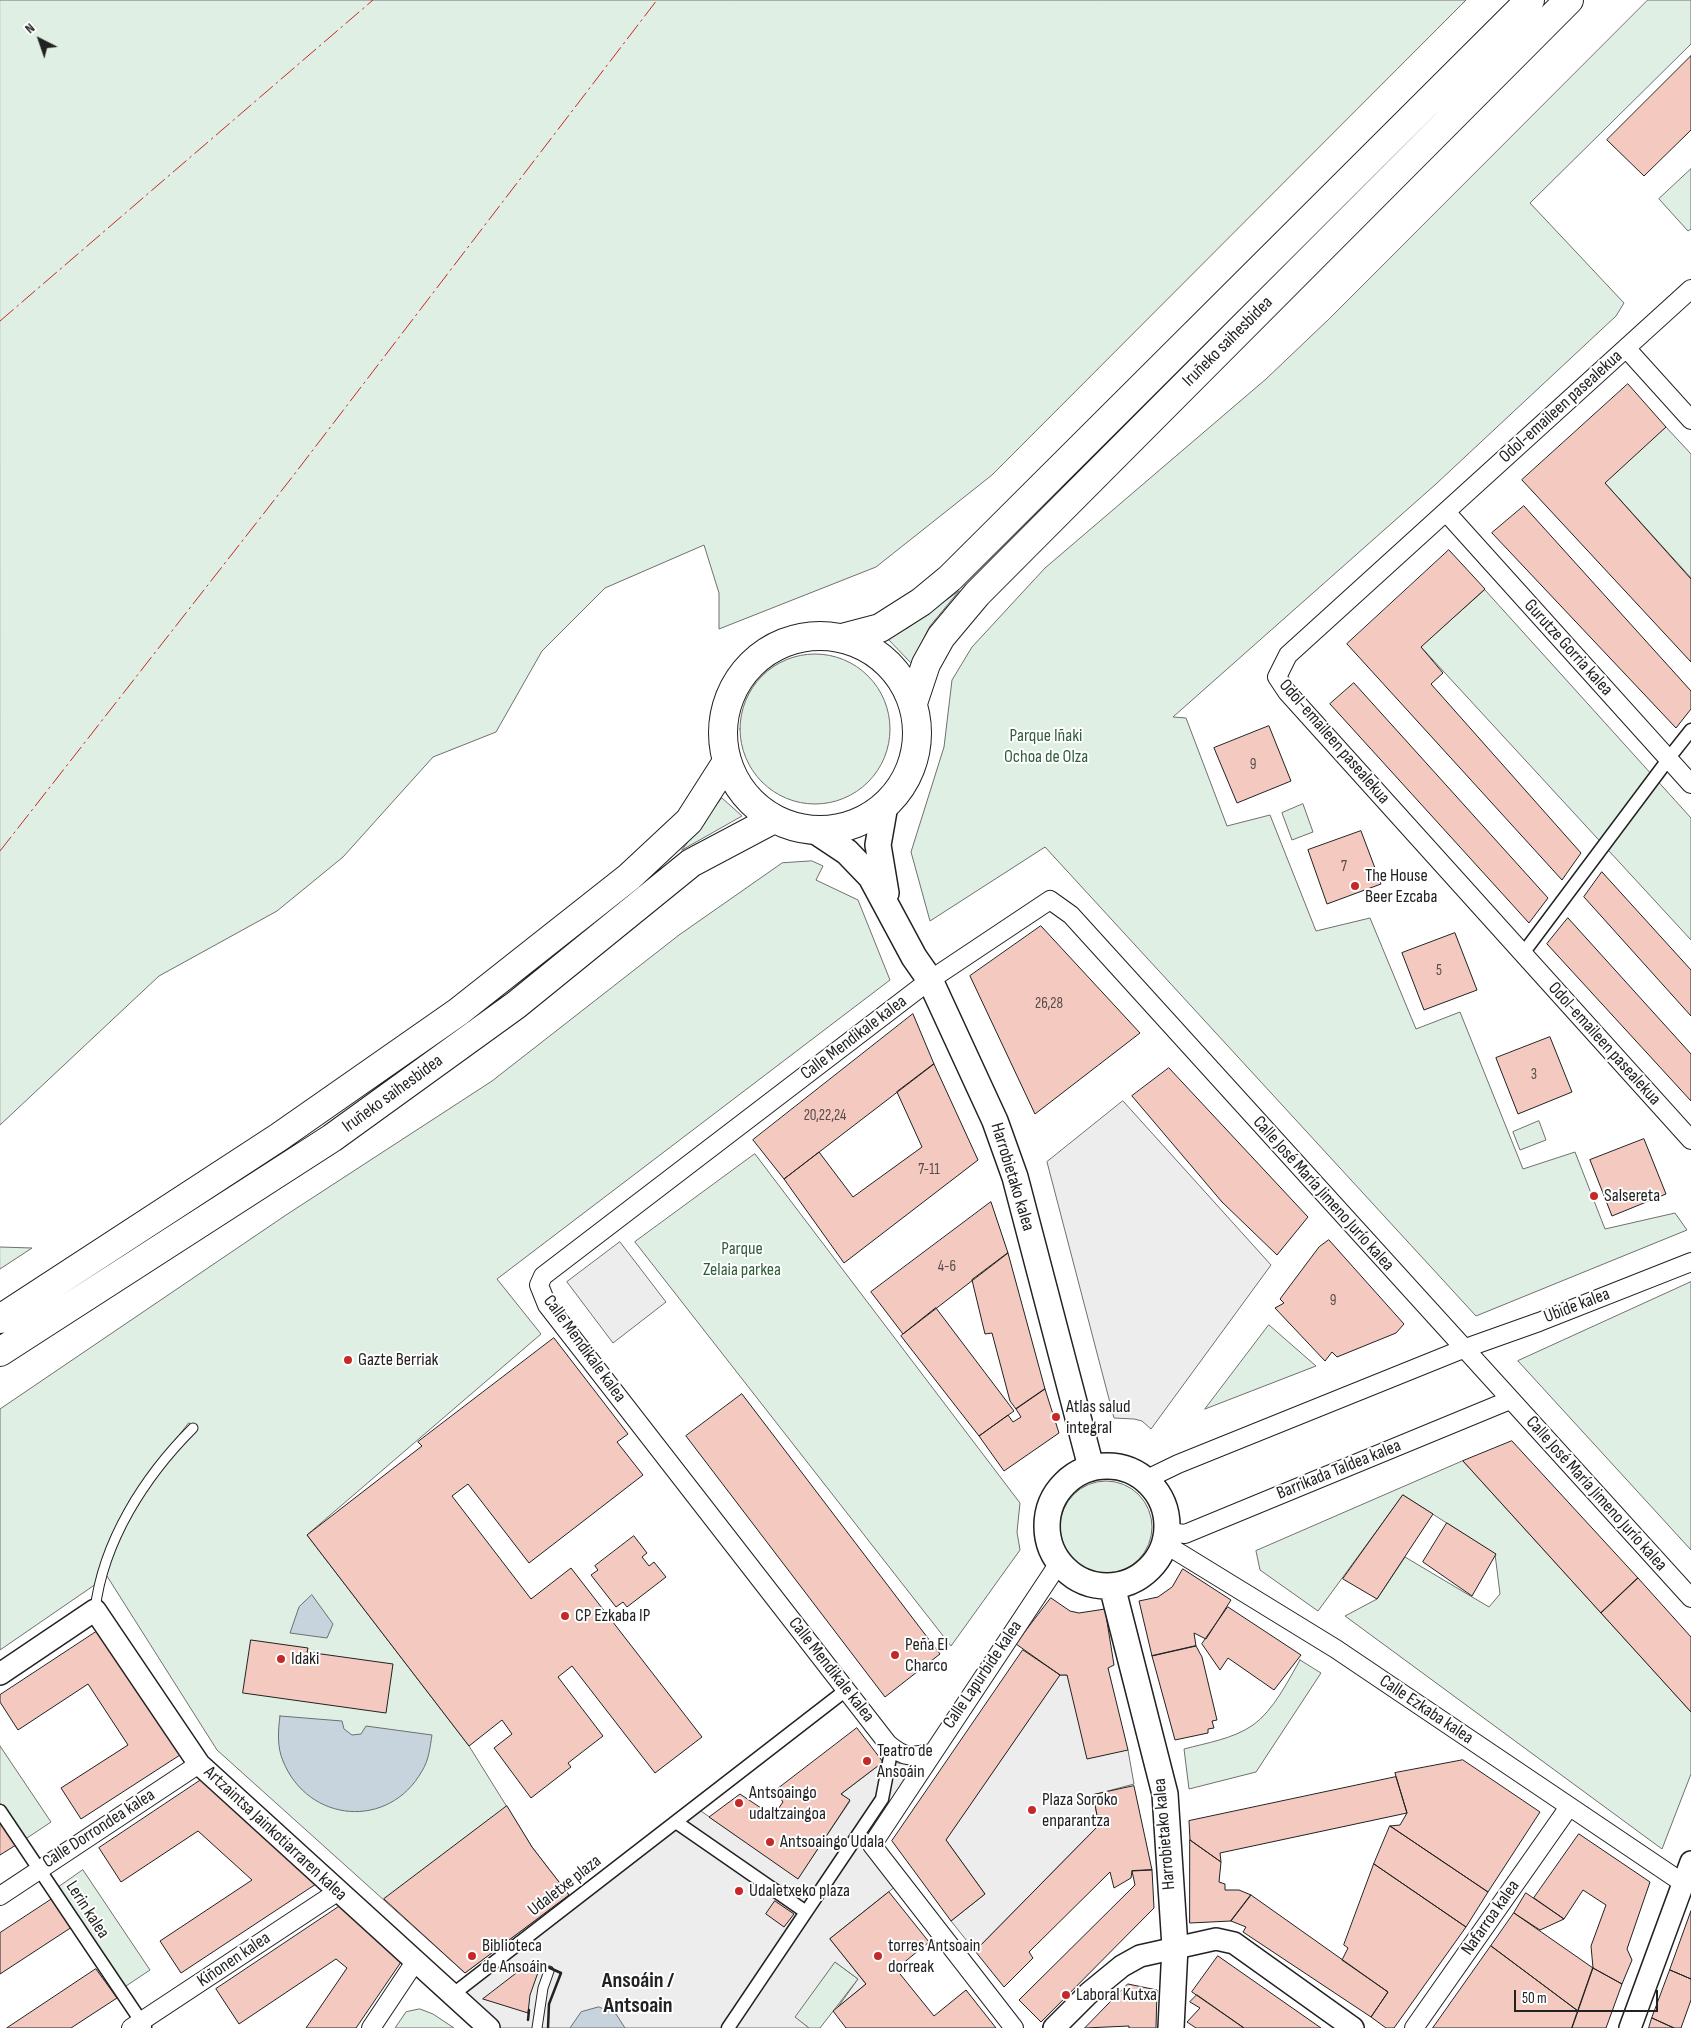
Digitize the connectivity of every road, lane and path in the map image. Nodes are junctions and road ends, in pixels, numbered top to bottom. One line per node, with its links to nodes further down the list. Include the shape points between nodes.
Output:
1 (1530, 0): 7 (highway, Iruñeko saihesbidea, via 950,578 922,602 880,628)
2 (1569, 0): 8 (highway, Iruñeko saihesbidea, via 977,594 940,637 926,664)
3 (1691, 289): 4 (street, Odol-emaileen pasealekua)
4 (1626, 348): 5 (street); 6 (street, Odol-emaileen pasealekua)
5 (1691, 420)
6 (1446, 512): 13 (street, Gurutze Gorria kalea); 20 (street, Odol-emaileen pasealekua, via 1288,655 1277,677 1287,692)
7 (842, 638): 8 (highway, via 879,656 897,673); 11 (highway, via 812,636 784,642 752,664 739,678 726,705 722,734)
8 (913, 703): 14 (highway, via 918,731 914,758 903,784)
9 (1691, 730): 10 (street)
10 (1672, 754)
11 (726, 762): 15 (highway, via 737,786 754,805); 22 (highway, Iruñeko saihesbidea, via 689,822 636,871 458,1012 279,1137)
12 (1664, 765): 18 (street)
13 (1691, 784)
14 (885, 805): 16 (highway, via 856,823); 17 (main road, Harrobietako kalea, via 878,844)
15 (774, 819): 16 (highway, via 793,827); 24 (highway, Iruñeko saihesbidea, via 691,863 516,1005 332,1138)
16 (814, 830): 17 (main road, Harrobietako kalea, via 847,852 871,877)
17 (888, 906): 19 (main road, Harrobietako kalea, via 914,957)
18 (1528, 948)
19 (930, 980): 23 (street, Calle José María Jimeno Jurío kalea, via 1050,900 1071,915); 27 (main road, Harrobietako kalea, via 996,1121 1015,1177); 35 (street, Calle Mendikale kalea, via 543,1276 539,1285 547,1304)
20 (1691, 1140)
21 (1691, 1262): 23 (street, Ubide kalea)
22 (0, 1319)
23 (1463, 1349): 25 (street, Calle José María Jimeno Jurío kalea); 28 (street)
24 (0, 1352)
25 (1510, 1400): 29 (street, Barrikada Taldea kalea, via 1185,1534); 32 (street, Calle José María Jimeno Jurío kalea)
26 (193, 1428): 33 (lane, via 144,1487 112,1542 97,1586)
27 (1091, 1467): 28 (main road, via 1111,1465 1130,1469); 30 (main road, via 1073,1475 1058,1489 1049,1506 1048,1539)
28 (1147, 1479): 29 (main road, via 1160,1494 1167,1513)
29 (1166, 1538): 31 (main road, via 1157,1560 1145,1573 1129,1582); 39 (street, Calle Ezkaba kalea)
30 (1059, 1563): 31 (main road, via 1074,1577 1092,1584); 37 (street, Calle Lapurbide kalea)
31 (1112, 1586): 48 (main road, Harrobietako kalea, via 1165,1794)
32 (1691, 1598)
33 (95, 1610): 34 (street); 38 (street, Artzaintsa Jainkotiarraren kalea)
34 (0, 1674)
35 (846, 1690): 36 (street, Calle Mendikale kalea); 41 (street, Udaletxe plaza)
36 (892, 1747): 37 (street, Calle Mendikale kalea, via 909,1757); 47 (street, via 882,1799)
37 (931, 1753): 57 (street, Calle Lapurbide kalea, via 872,1845)
38 (199, 1764): 43 (street, Calle Dorrondea kalea); 45 (street, Artzaintsa Jainkotiarraren kalea)
39 (1569, 1807): 44 (street, Calle Ezkaba kalea); 61 (street, Nafarroa kalea)
40 (0, 1811): 43 (street, Lerin kalea)
41 (676, 1822): 47 (street); 51 (street, Udaletxe plaza)
42 (1691, 1862): 44 (street)
43 (39, 1869): 46 (street, Calle Dorrondea kalea); 52 (street, Lerin kalea)
44 (1683, 1883): 62 (street)
45 (337, 1892): 49 (street, Artzaintsa Jainkotiarraren kalea); 52 (street, Kiñonen kalea)
46 (0, 1896)
47 (806, 1912): 56 (street)
48 (1175, 1947): 58 (street, via 1140,1956 1122,1966); 59 (main road, Harrobietako kalea); 60 (street, via 1216,1939 1234,1943)
49 (414, 1962): 51 (street, Artzaintsa Jainkotiarraren kalea); 53 (street)
50 (549, 1972): 55 (lane, via 543,1988)
51 (452, 1995): 54 (street, Artzaintsa Jainkotiarraren kalea)
52 (139, 2026)
53 (371, 2028)
54 (489, 2028)
55 (537, 2028)
56 (728, 2028)
57 (1014, 2028)
58 (1054, 2028)
59 (1171, 2028)
60 (1353, 2028)
61 (1414, 2028)
62 (1630, 2028)

